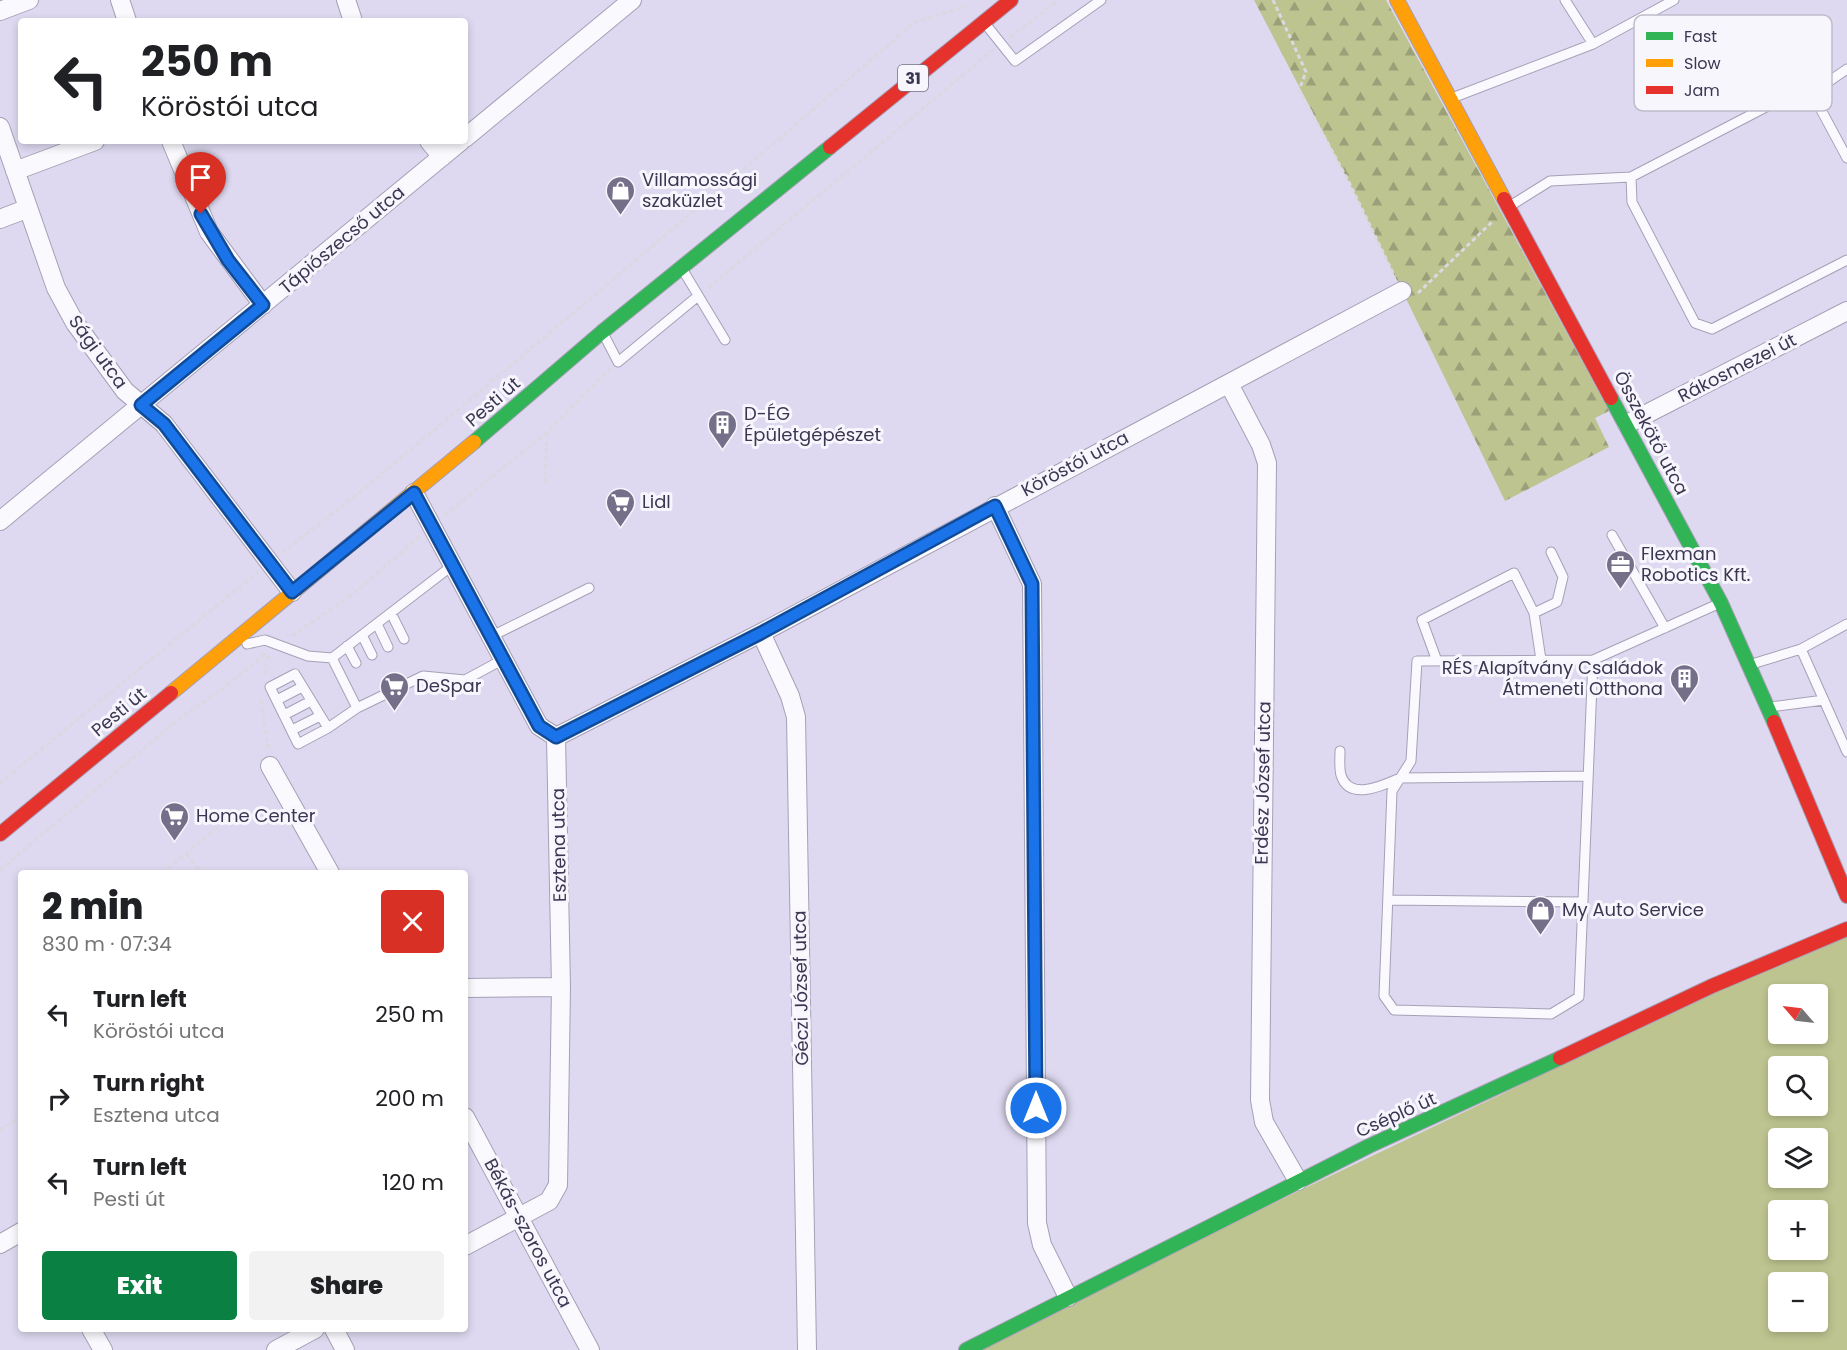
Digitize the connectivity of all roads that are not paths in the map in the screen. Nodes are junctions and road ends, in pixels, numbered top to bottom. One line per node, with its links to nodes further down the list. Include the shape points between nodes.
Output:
1 (29, 0): 10 (street)
2 (120, 0): 12 (street)
3 (346, 0): 13 (street)
4 (632, 0): 23 (street, Tápiószecső utca)
5 (1011, 0): 14 (street, Pesti út / 31)
6 (1101, 0): 14 (lane, via 1015,61)
7 (1397, 0): 19 (street, Összekötő utca)
8 (1565, 0): 16 (lane)
9 (1674, 0): 11 (lane)
10 (0, 11)
11 (1646, 15)
12 (126, 18)
13 (352, 18)
14 (984, 22): 36 (street, Pesti út / 31)
15 (1634, 22): 16 (lane)
16 (1593, 44): 19 (lane)
17 (1847, 69): 18 (lane)
18 (1832, 79)
19 (1450, 99): 32 (street, Összekötő utca)
20 (1758, 111): 31 (lane)
21 (1822, 111): 29 (lane)
22 (0, 127): 30 (street, Sági utca)
23 (468, 136)
24 (87, 144): 30 (street)
25 (172, 144): 39 (street, via 209,232)
26 (431, 144): 28 (street)
27 (458, 144): 28 (street, Tápiószecső utca)
28 (442, 157): 39 (street, Tápiószecső utca)
29 (1847, 158)
30 (15, 171): 33 (street, Sági utca)
31 (1631, 177): 32 (lane, via 1550,181); 35 (lane, via 1632,202 1695,323 1712,329)
32 (1508, 207): 45 (street, Összekötő utca)
33 (26, 209): 34 (street); 44 (street, Sági utca, via 56,288 75,323 119,383)
34 (0, 219)
35 (1847, 260)
36 (682, 267): 38 (lane); 41 (street, Pesti út / 31)
37 (1402, 291): 43 (street, Köröstói utca)
38 (698, 296): 41 (lane, via 618,362); 42 (lane)
39 (263, 305): 44 (street, Tápiószecső utca)
40 (1847, 311): 45 (street, Rákosmezei út)
41 (602, 332): 46 (street, Pesti út / 31)
42 (725, 340)
43 (1229, 384): 47 (street, Köröstói utca); 109 (street, Erdész József utca, via 1267,463 1260,1100 1264,1122)
44 (141, 405): 48 (street, Tápiószecső utca); 53 (street, Sági utca, via 164,424)
45 (1627, 424): 54 (street, Összekötő utca)
46 (414, 493): 51 (street); 53 (street, Pesti út / 31)
47 (995, 506): 60 (street, Köröstói utca); 114 (street, via 1032,584 1037,1223 1042,1245)
48 (0, 521)
49 (1612, 534): 59 (lane)
50 (1551, 552): 56 (lane, via 1563,578 1562,588 1557,602)
51 (453, 565): 55 (lane); 62 (street)
52 (589, 588): 62 (lane)
53 (292, 592): 66 (street, Pesti út / 31)
54 (1721, 603): 59 (lane); 75 (street, Összekötő utca)
55 (392, 613): 57 (lane); 63 (lane)
56 (1534, 613): 71 (lane); 73 (lane, via 1514,573 1422,620)
57 (377, 624): 61 (lane); 65 (lane)
58 (1847, 624): 67 (lane)
59 (1665, 628): 72 (lane)
60 (761, 633): 94 (street, Köröstói utca); 122 (street, Géczi József utca, via 796,717)
61 (362, 635): 64 (lane); 68 (lane)
62 (490, 638): 70 (street)
63 (404, 639)
64 (347, 646): 69 (lane); 74 (lane)
65 (388, 647)
66 (223, 649): 69 (lane, via 265,640 308,656); 100 (street, Pesti út / 31)
67 (1801, 649): 75 (lane); 86 (lane)
68 (372, 655)
69 (333, 658): 89 (lane)
70 (502, 660): 78 (lane, via 465,680); 94 (street, via 539,726)
71 (1541, 660): 72 (lane); 73 (lane)
72 (1593, 660): 98 (lane)
73 (1437, 661): 99 (lane, via 1418,661 1411,761)
74 (356, 663)
75 (1750, 664): 88 (street, Összekötő utca)
76 (417, 665): 78 (lane)
77 (401, 674): 80 (lane)
78 (423, 676): 80 (lane)
79 (385, 682): 83 (lane)
80 (406, 684): 83 (lane)
81 (302, 687): 84 (lane); 84 (lane, via 295,674 287,678 270,687); 87 (lane)
82 (369, 690): 85 (lane)
83 (390, 692): 85 (lane)
84 (277, 700): 90 (lane)
85 (374, 700): 89 (lane)
86 (1824, 700): 88 (lane); 96 (lane)
87 (311, 701): 90 (lane); 91 (lane)
88 (1768, 707): 102 (street, Összekötő utca)
89 (357, 708): 92 (lane)
90 (284, 715): 93 (lane)
91 (320, 716): 92 (lane); 93 (lane)
92 (328, 728): 93 (lane, via 298,744)
93 (292, 730)
94 (556, 737): 106 (street, Esztena utca)
95 (1340, 752): 99 (lane, via 1341,776 1358,790 1373,789)
96 (1847, 752)
97 (270, 766): 101 (street)
98 (1588, 776): 99 (lane); 104 (lane)
99 (1400, 778): 103 (lane, via 1392,790)
100 (0, 834)
101 (328, 870)
102 (1847, 896)
103 (1388, 900): 104 (lane); 104 (lane, via 1384,996 1394,1010 1551,1014 1579,997)
104 (1583, 902)
105 (1847, 929): 109 (street, Cséplő út, via 1712,986)
106 (561, 987): 107 (street); 110 (street, Esztena utca, via 558,1185 549,1201)
107 (468, 988)
108 (468, 1122): 110 (street, Békás-szoros utca)
109 (1298, 1181): 114 (street, Cséplő út)
110 (519, 1216): 113 (street, Esztena utca); 121 (street, Békás-szoros utca)
111 (18, 1234): 112 (street)
112 (0, 1244)
113 (468, 1244)
114 (1068, 1297): 123 (street, Cséplő út)
115 (93, 1332): 118 (street)
116 (309, 1332): 119 (street)
117 (336, 1332): 120 (street)
118 (103, 1350)
119 (276, 1350)
120 (345, 1350)
121 (590, 1350)
122 (807, 1350)
123 (966, 1350)

